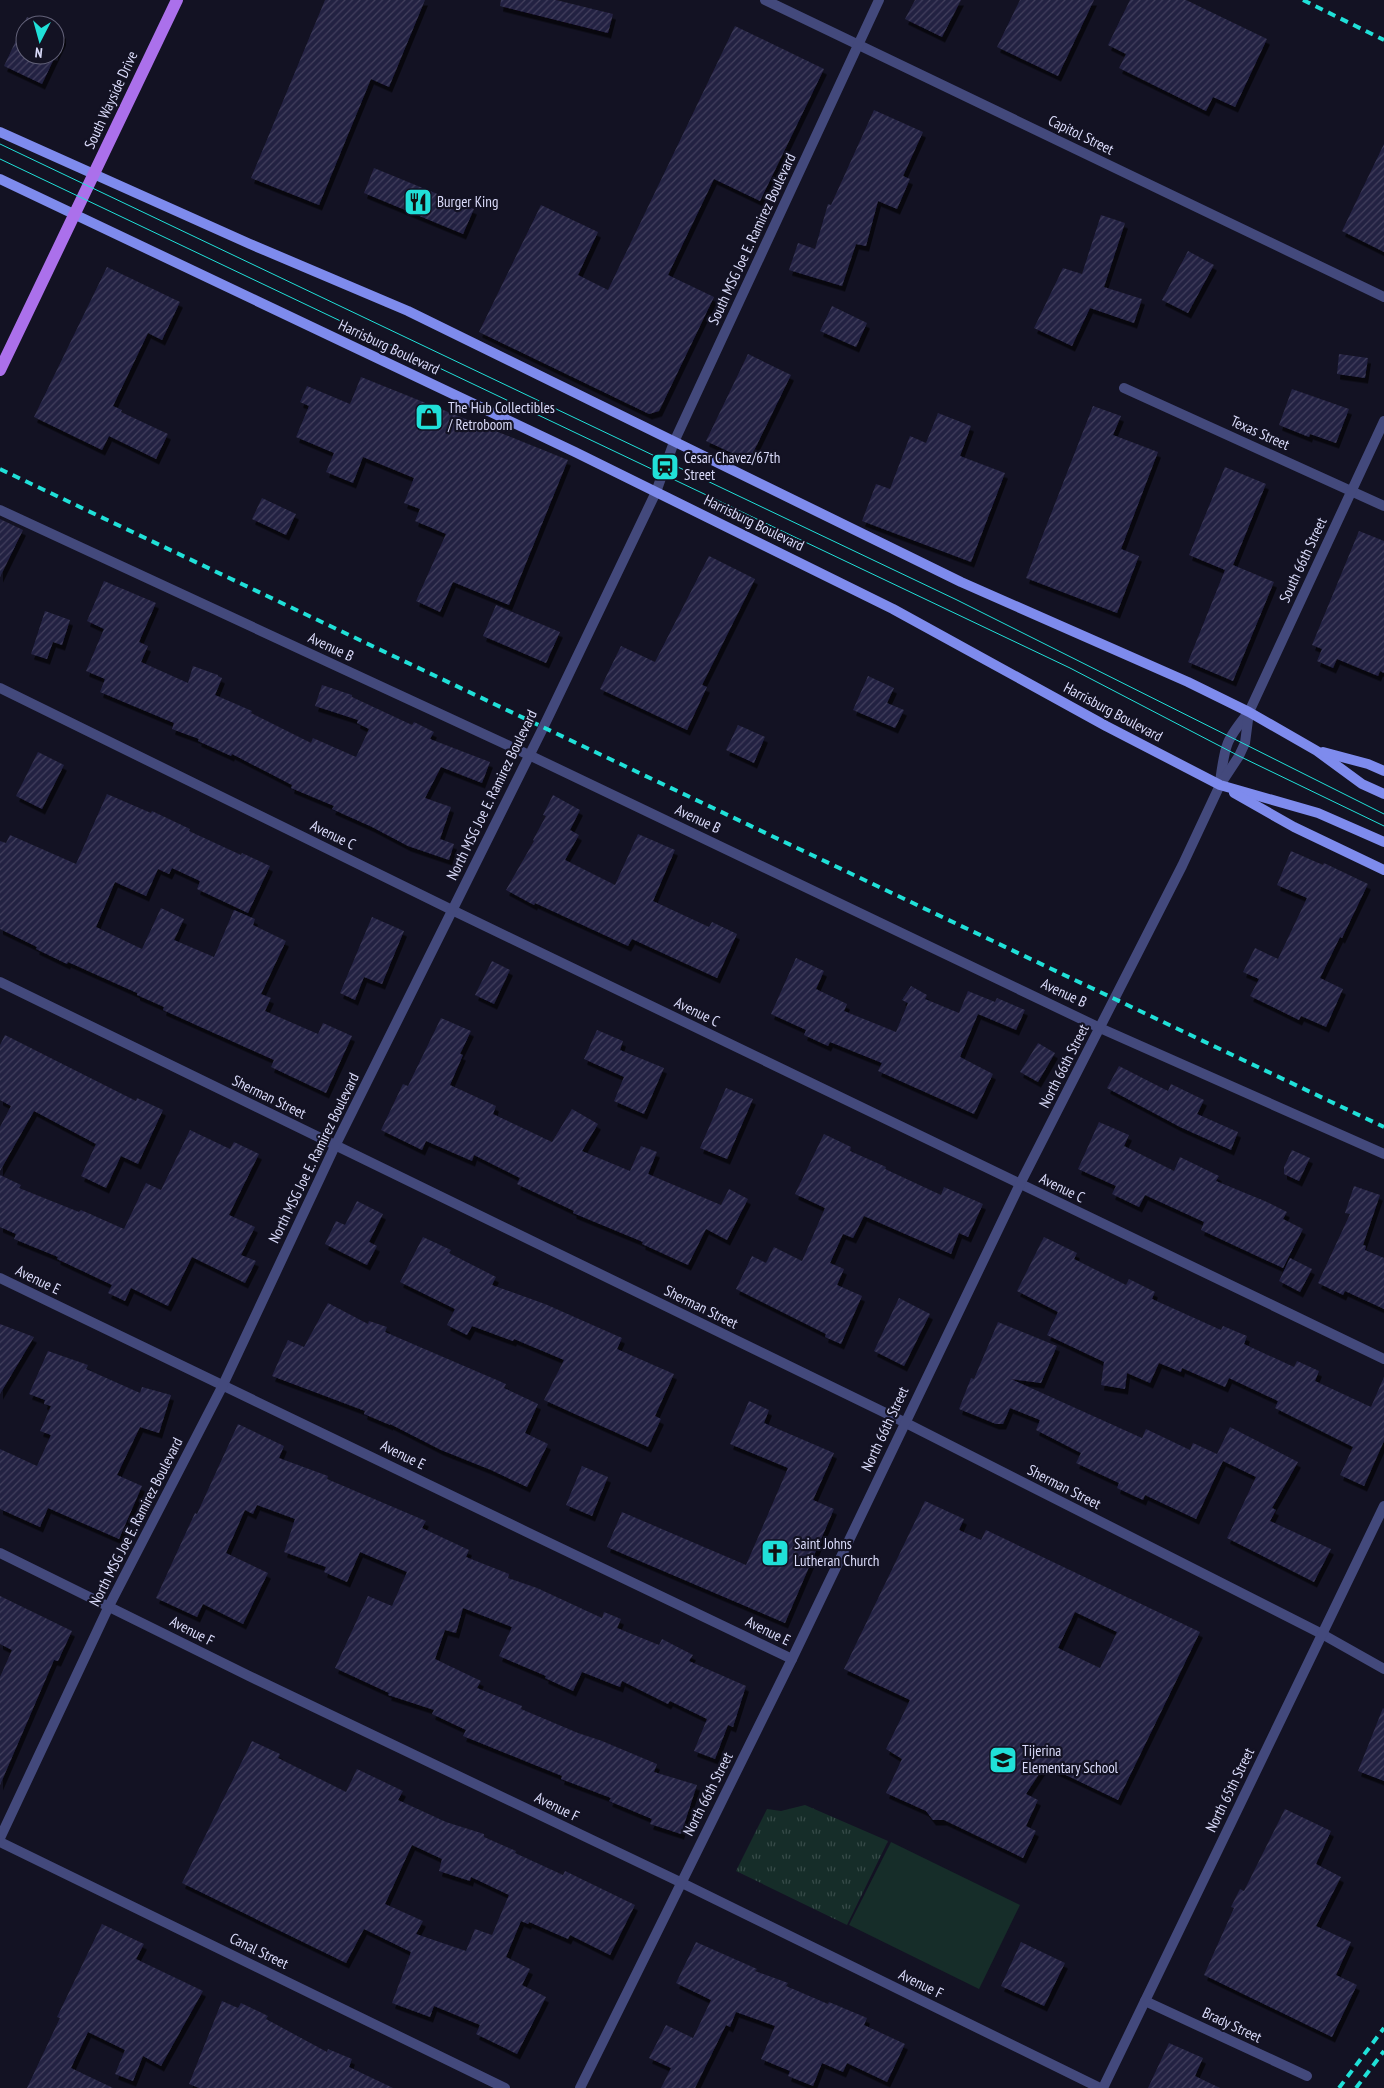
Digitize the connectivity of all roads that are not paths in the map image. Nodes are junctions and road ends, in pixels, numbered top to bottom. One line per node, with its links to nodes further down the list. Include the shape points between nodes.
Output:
1 (177, 0): 6 (main road, South Wayside Drive)
2 (765, 0): 4 (street, Capitol Street)
3 (879, 0): 4 (street, South MSG Joe E. Ramirez Boulevard)
4 (858, 44): 9 (street, Capitol Street); 13 (street, South MSG Joe E. Ramirez Boulevard)
5 (0, 132): 6 (main road)
6 (94, 174): 8 (main road, South Wayside Drive); 13 (main road, via 408,311)
7 (0, 179): 8 (main road, Harrisburg Boulevard)
8 (76, 215): 10 (main road, South Wayside Drive); 15 (main road, Harrisburg Boulevard)
9 (1384, 297)
10 (0, 370)
11 (1124, 388): 14 (street, Texas Street)
12 (1384, 421): 14 (street, South 66th Street)
13 (674, 442): 15 (street, South MSG Joe E. Ramirez Boulevard); 19 (main road, via 961,582 1188,682)
14 (1352, 490): 16 (street, Texas Street); 19 (street, South 66th Street)
15 (656, 492): 21 (street, North MSG Joe E. Ramirez Boulevard); 23 (main road, Harrisburg Boulevard, via 893,609)
16 (1384, 506)
17 (0, 510): 21 (street, Avenue B)
18 (0, 688): 27 (street, Avenue C)
19 (1248, 712): 20 (main road); 23 (street, South 66th Street, via 1245,744); 23 (street, South 66th Street, via 1224,748)
20 (1317, 751): 22 (main road); 24 (main road, via 1362,784)
21 (529, 755): 27 (street, North MSG Joe E. Ramirez Boulevard); 29 (street, Avenue B)
22 (1384, 771)
23 (1220, 785): 25 (main road, Harrisburg Boulevard, via 1318,813); 26 (main road, via 1294,827); 29 (street, North 66th Street)
24 (1384, 794)
25 (1384, 842)
26 (1384, 870)
27 (452, 910): 30 (street, North MSG Joe E. Ramirez Boulevard); 32 (street, Avenue C)
28 (0, 982): 30 (street, Sherman Street)
29 (1100, 1028): 31 (street, Avenue B); 32 (street, North 66th Street)
30 (335, 1146): 35 (street, North MSG Joe E. Ramirez Boulevard); 36 (street, Sherman Street)
31 (1384, 1154)
32 (1020, 1184): 34 (street, Avenue C); 36 (street, North 66th Street)
33 (0, 1278): 35 (street, Avenue E)
34 (1384, 1359)
35 (222, 1387): 39 (street, North MSG Joe E. Ramirez Boulevard); 41 (street, Avenue E)
36 (904, 1422): 40 (street, Sherman Street); 41 (street, North 66th Street)
37 (1384, 1506): 40 (street, North 65th Street)
38 (0, 1553): 39 (street, Avenue F)
39 (109, 1606): 43 (street, North MSG Joe E. Ramirez Boulevard); 44 (street, Avenue F)
40 (1322, 1634): 42 (street, Sherman Street); 45 (street, North 65th Street)
41 (792, 1660): 44 (street, North 66th Street)
42 (1384, 1669)
43 (0, 1840): 47 (street, Canal Street)
44 (680, 1882): 48 (street, North 66th Street); 49 (street, Avenue F)
45 (1145, 2001): 46 (street, Brady Street); 49 (street, North 65th Street)
46 (1308, 2076)
47 (505, 2088)
48 (580, 2088)
49 (1101, 2088)

